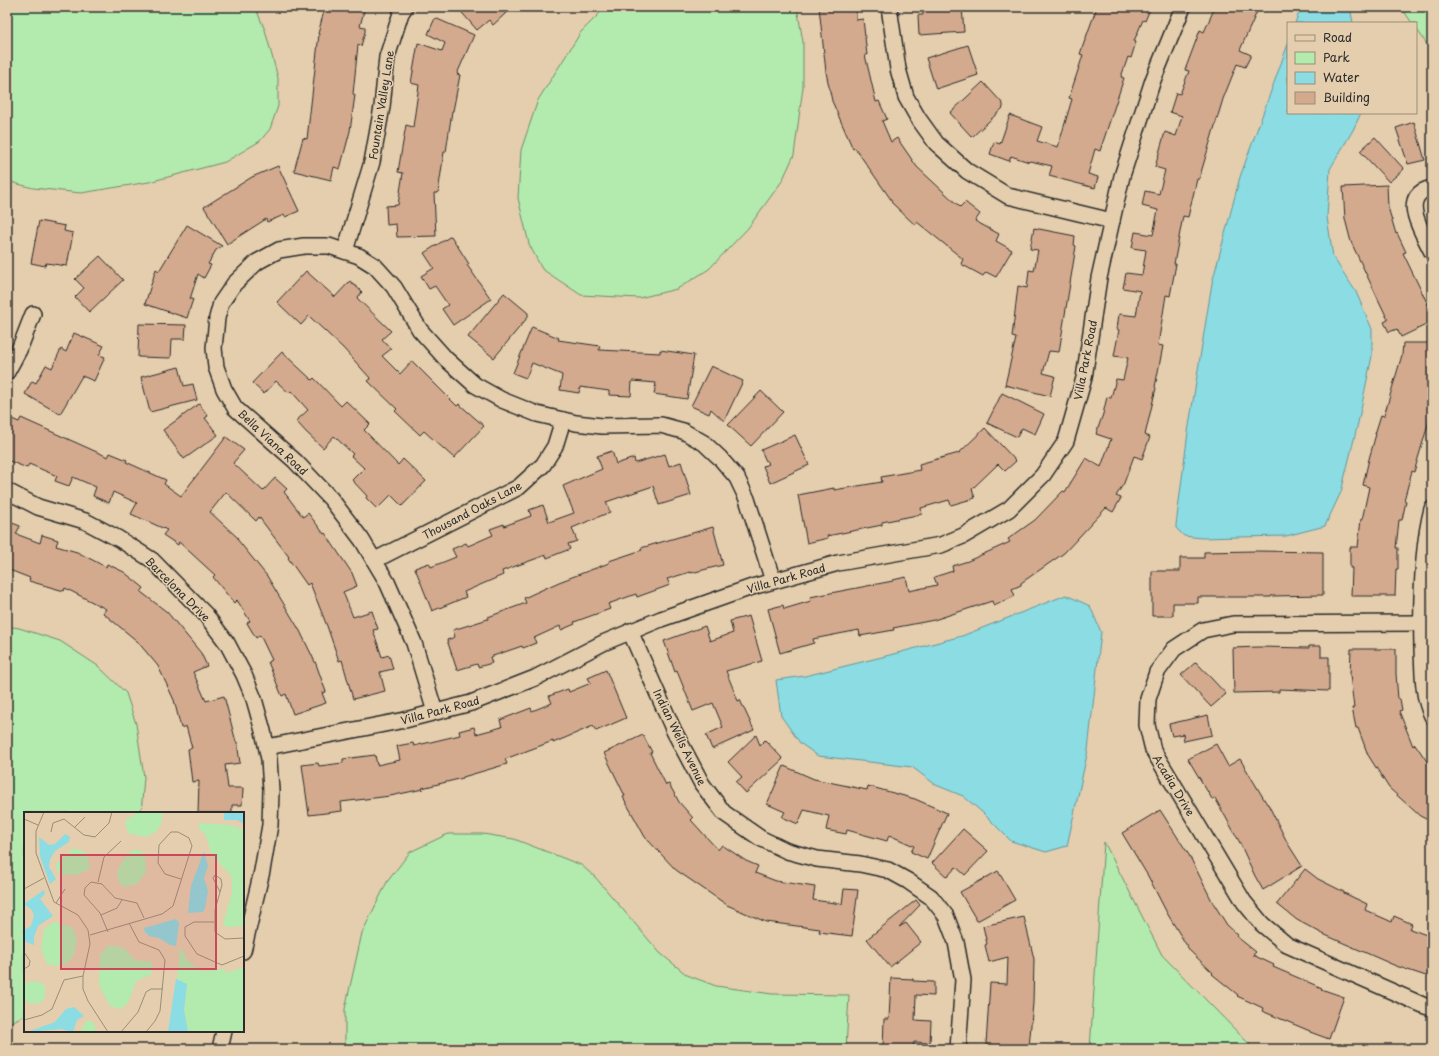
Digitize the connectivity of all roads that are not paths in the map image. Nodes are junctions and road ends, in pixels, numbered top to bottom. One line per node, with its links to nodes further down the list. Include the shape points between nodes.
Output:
1 (405, 7): 6 (street, Fountain Valley Lane, via 387,57 382,107 372,162)
2 (889, 7): 5 (street, via 898,69 906,97 936,143 967,171 1008,196)
3 (1183, 7): 5 (street, Villa Park Road, via 1153,80 1122,176)
4 (1432, 188): 7 (street, via 1416,196 1414,212)
5 (1112, 221): 14 (street, Villa Park Road, via 1099,278 1084,378 1066,440 1043,475 1009,509 946,543 838,563)
6 (345, 251): 10 (street, Bella Viana Road, via 376,266 394,287 420,330 446,359 475,385 502,400); 13 (street, Bella Viana Road, via 329,246 304,246 279,250 257,262 234,284 221,303 214,348 216,367 235,408 296,461 331,499)
7 (1432, 252)
8 (33, 314): 9 (street)
9 (7, 372)
10 (563, 420): 13 (street, Thousand Oaks Lane, via 555,446 543,465 519,487); 14 (street, Bella Viana Road, via 602,426 661,425 683,431 704,443 737,478 747,499)
11 (7, 491): 19 (street, Barcelona Drive, via 38,507 85,521 152,560 205,614 227,643 254,699)
12 (1432, 509): 15 (street, via 1425,555)
13 (375, 560): 17 (street, Bella Viana Road, via 414,643)
14 (773, 581): 16 (street, Villa Park Road)
15 (1422, 623): 18 (street, via 1423,685); 21 (street, Acadia Drive, via 1233,624 1203,630 1174,649 1157,672 1148,699 1147,725 1153,750 1244,902 1262,924 1287,945)
16 (630, 631): 17 (street, Villa Park Road, via 535,678 471,703); 24 (street, Indian Wells Avenue, via 678,738 702,784 724,813 760,838 787,851 817,859 888,870 931,898 946,916 956,942 963,980)
17 (436, 712): 19 (street, Villa Park Road)
18 (1432, 716)
19 (267, 747): 20 (street, Barcelona Drive, via 271,790 270,825)
20 (244, 947)
21 (1432, 1008)
22 (224, 1032): 23 (street)
23 (220, 1049)
24 (958, 1049)

